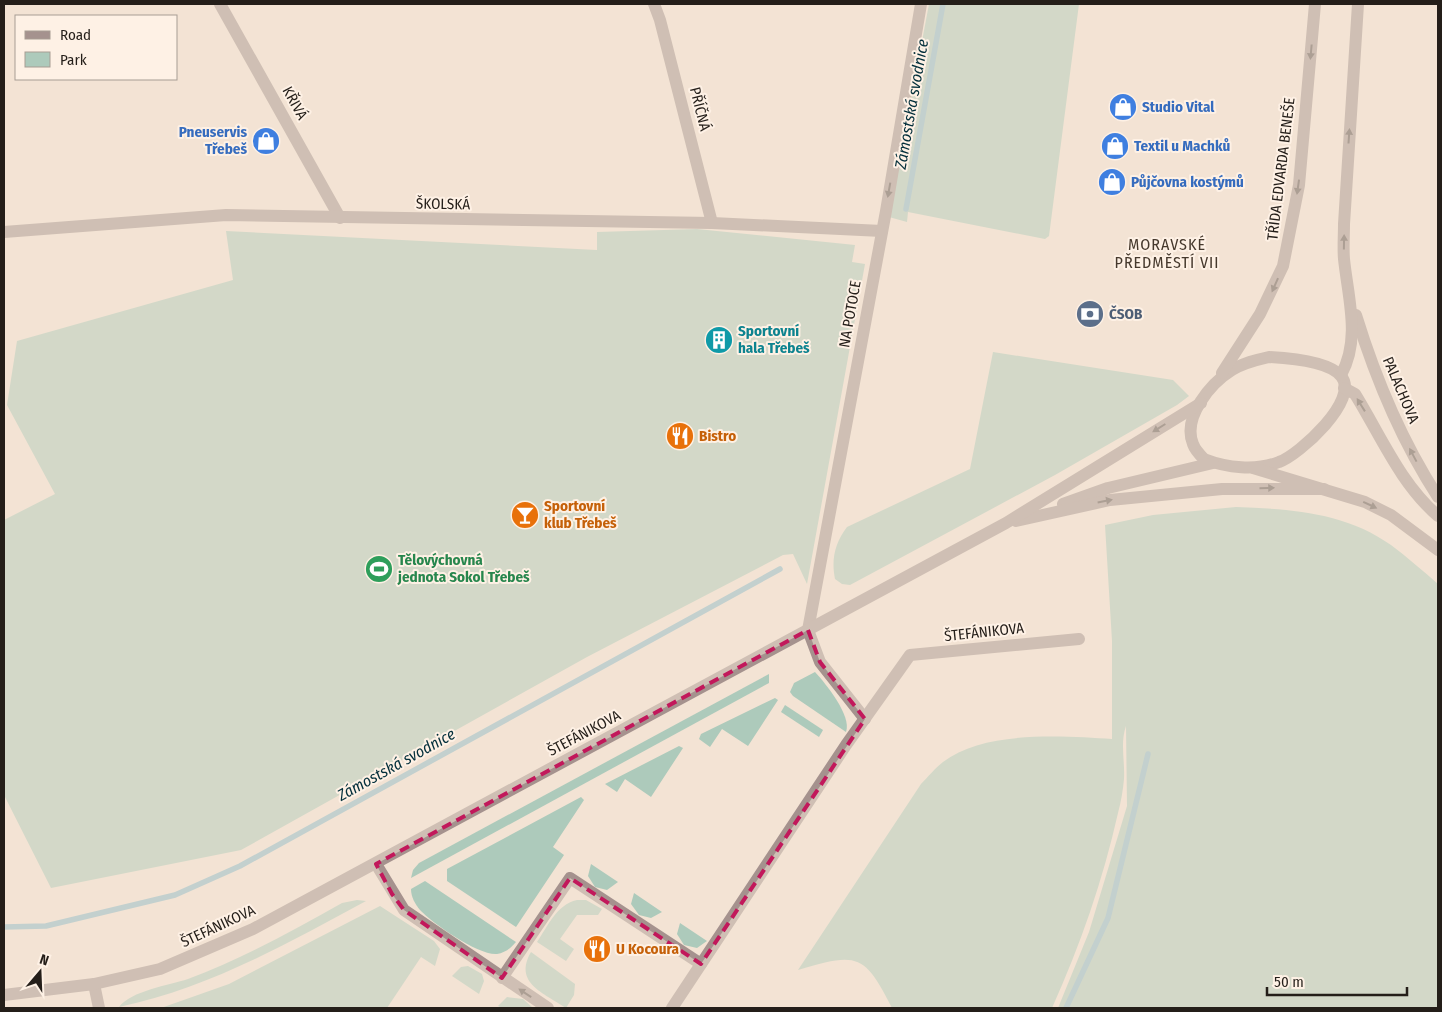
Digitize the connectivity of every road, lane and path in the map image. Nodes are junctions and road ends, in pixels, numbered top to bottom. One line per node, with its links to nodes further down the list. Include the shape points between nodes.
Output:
1 (220, 4): 6 (street, KŘIVÁ)
2 (654, 4): 7 (street, PŘÍČNÁ)
3 (921, 4): 8 (street, NA POTOCE, one-way to 8)
4 (1315, 4): 12 (street, TŘÍDA EDVARDA BENEŠE, one-way to 12, via 1299,185 1283,266 1260,314)
5 (1358, 4): 10 (street, one-way to 5, via 1343,257 1344,224)
6 (340, 218): 7 (street, ŠKOLSKÁ); 9 (street, ŠKOLSKÁ, via 226,215)
7 (712, 223): 8 (street, ŠKOLSKÁ)
8 (882, 231): 22 (street, NA POTOCE)
9 (4, 232)
10 (1348, 290): 11 (street, via 1352,336 1348,358); 18 (street, PALACHOVA, one-way to 10, via 1397,425)
11 (1340, 375): 12 (street, via 1292,358 1269,357 1246,363); 13 (street)
12 (1218, 380): 14 (street)
13 (1344, 388): 16 (street, via 1339,405 1316,437 1279,462); 19 (street, one-way to 13, via 1415,493 1390,457 1355,394)
14 (1201, 403): 15 (street, via 1190,428 1192,442 1204,460); 20 (street, ŠTEFÁNIKOVA, one-way to 20)
15 (1213, 463): 16 (street); 20 (street, ŠTEFÁNIKOVA, via 1108,488)
16 (1250, 467): 17 (street)
17 (1324, 489): 20 (street, one-way to 17, via 1110,500 1222,489); 21 (street, one-way to 21, via 1365,502 1391,515)
18 (1438, 496)
19 (1438, 516)
20 (1006, 524): 22 (street, ŠTEFÁNIKOVA)
21 (1438, 550)
22 (808, 630): 24 (street, via 820,662); 25 (street, ŠTEFÁNIKOVA)
23 (1079, 639): 24 (street, ŠTEFÁNIKOVA, via 910,656)
24 (864, 719): 26 (street, ŠTEFÁNIKOVA)
25 (376, 864): 27 (street, via 404,910); 28 (street, ŠTEFÁNIKOVA, via 253,929 192,956 160,969)
26 (701, 964): 27 (street, via 570,878); 32 (street, ŠTEFÁNIKOVA)
27 (502, 978): 31 (street, one-way to 27)
28 (94, 984): 29 (street, ŠTEFÁNIKOVA); 30 (street)
29 (4, 995)
30 (99, 1008)
31 (548, 1008)
32 (672, 1008)

